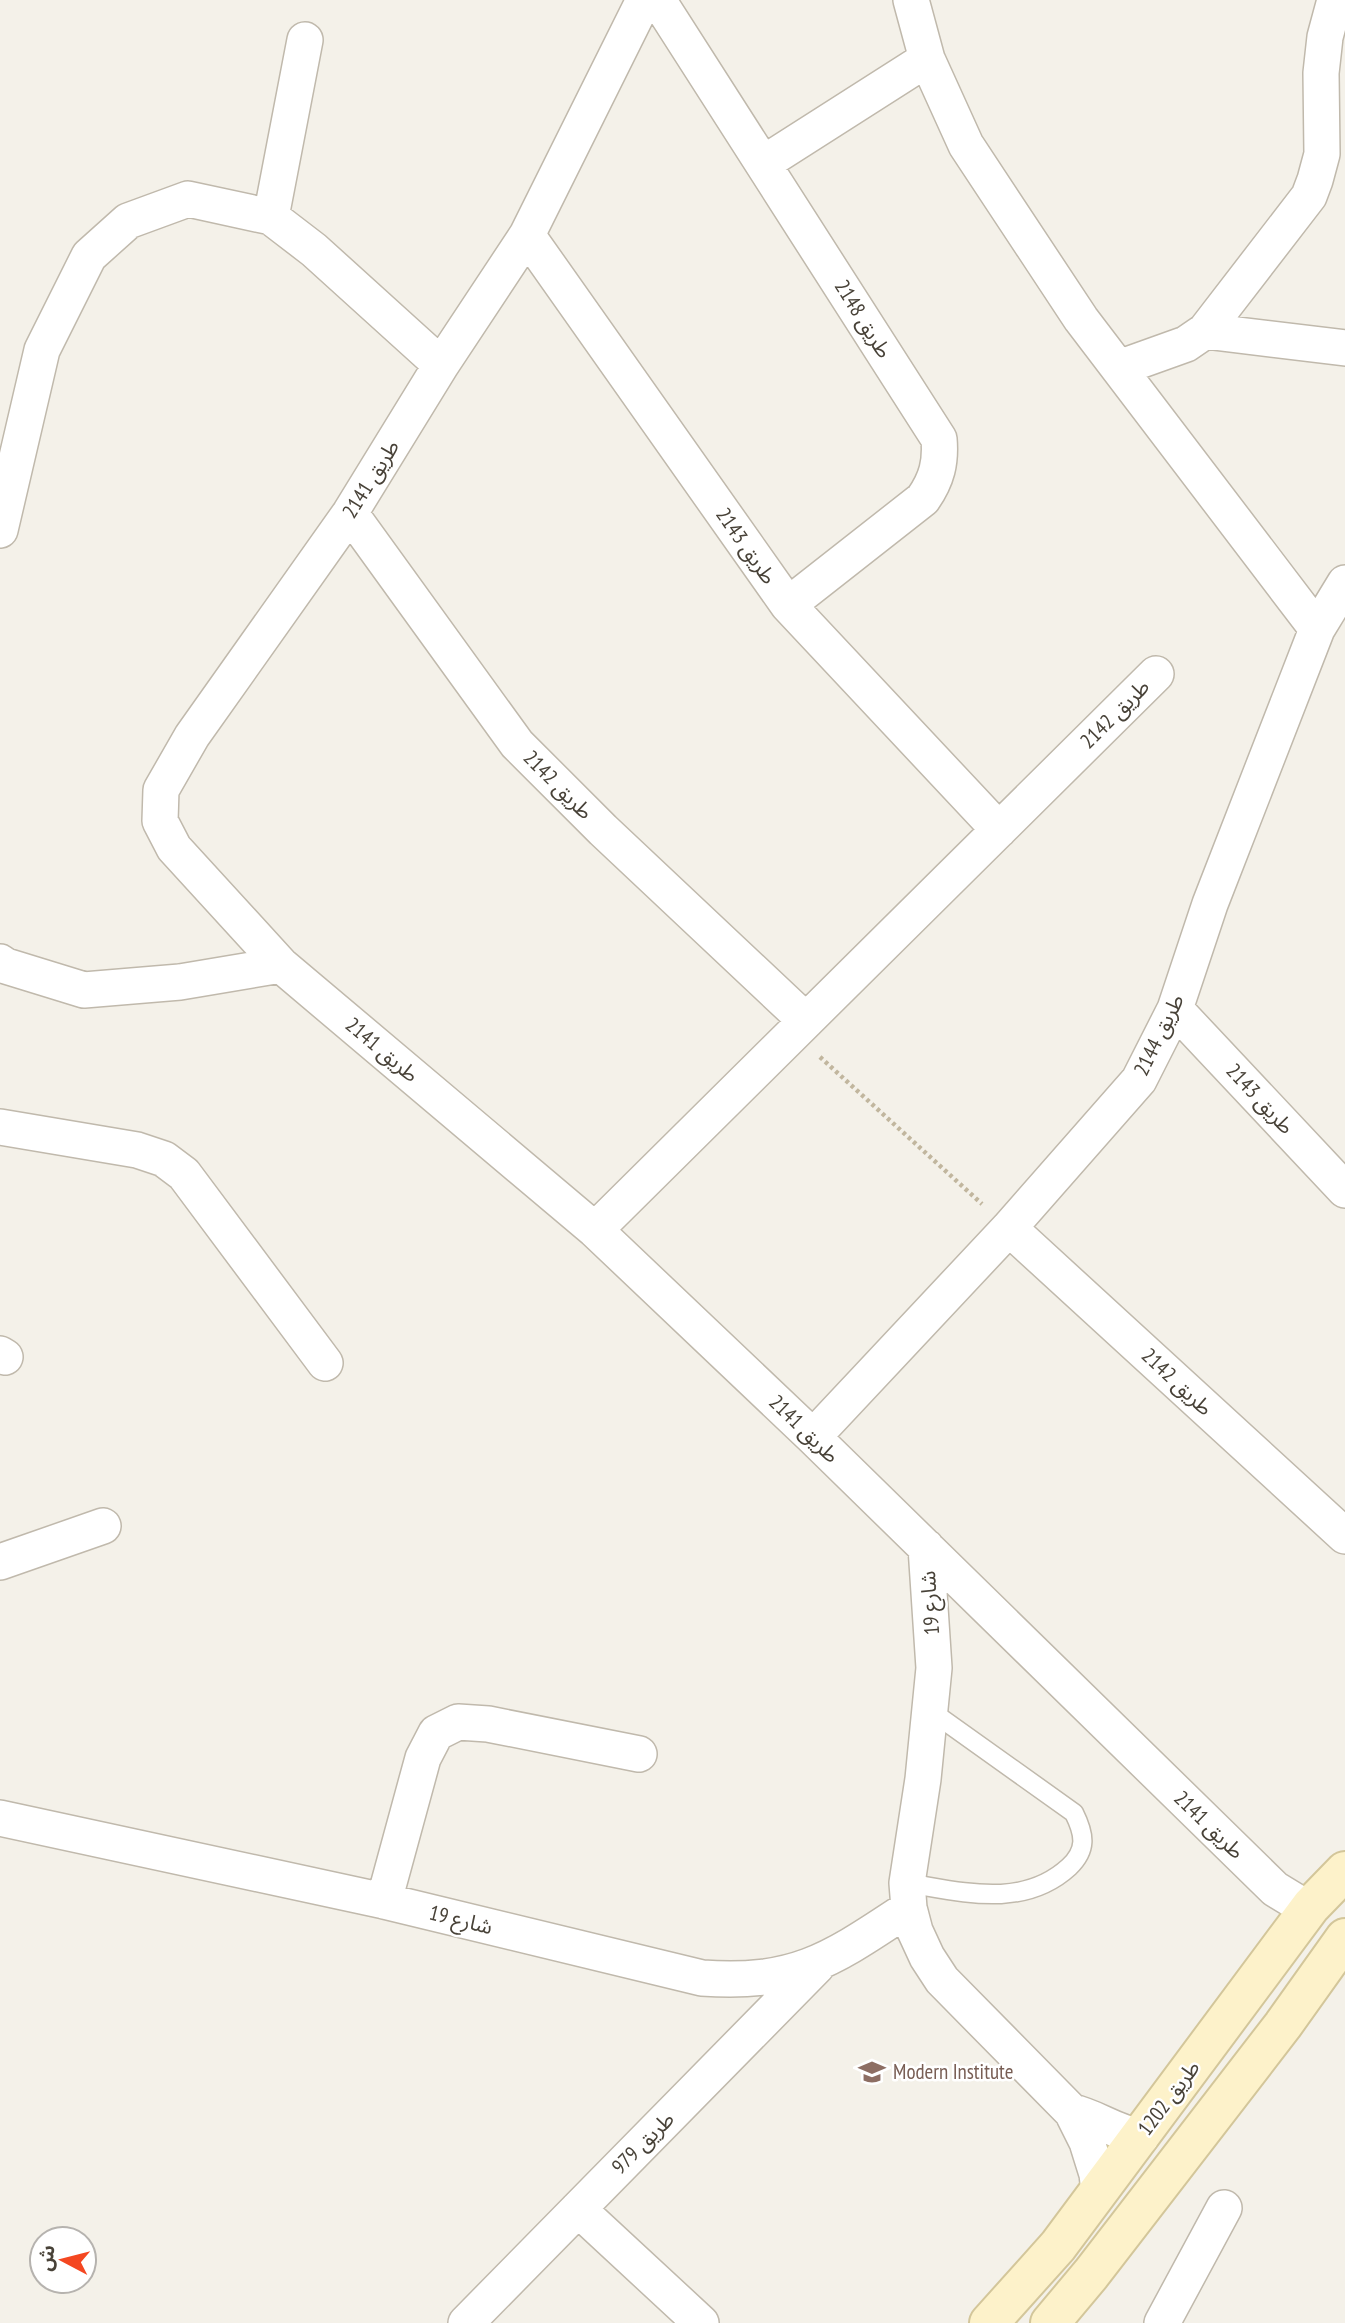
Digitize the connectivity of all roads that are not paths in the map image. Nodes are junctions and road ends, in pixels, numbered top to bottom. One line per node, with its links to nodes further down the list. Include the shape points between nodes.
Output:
1 (643, 0): 9 (street, طريق 2141)
2 (659, 0): 7 (street, طريق 2148)
3 (911, 0): 6 (street)
4 (1335, 0): 10 (street, via 1321,73 1322,154 1309,196)
5 (305, 40): 8 (street)
6 (928, 58): 7 (street); 13 (street, via 966,145)
7 (764, 163): 17 (street, طريق 2148, via 939,439 940,454 932,486 923,499)
8 (271, 217): 12 (street); 15 (street, via 188,200 128,221 89,256 42,350)
9 (527, 235): 12 (street, طريق 2141); 17 (street, طريق 2143)
10 (1205, 331): 11 (street); 13 (street, via 1186,344)
11 (1345, 348)
12 (441, 365): 14 (street, طريق 2141)
13 (1119, 368): 18 (street)
14 (350, 513): 22 (street, طريق 2141, via 192,736 161,790 160,821 174,848); 24 (street, طريق 2142, via 517,744)
15 (0, 530)
16 (1345, 583): 18 (street, طريق 2144)
17 (788, 605): 20 (street, طريق 2143)
18 (1317, 629): 23 (street, طريق 2144, via 1210,904)
19 (1156, 674): 20 (street, طريق 2142)
20 (999, 830): 24 (street, طريق 2142)
21 (0, 962): 22 (street, via 83,990 180,982)
22 (281, 965): 28 (street, طريق 2141)
23 (1175, 1009): 26 (street, طريق 2143); 27 (street, طريق 2144, via 1139,1080)
24 (800, 1027): 28 (street, طريق 2142)
25 (0, 1127): 29 (street, via 137,1150 164,1159 184,1174)
26 (1345, 1190)
27 (1009, 1228): 30 (street, طريق 2144); 32 (street, طريق 2142)
28 (595, 1230): 30 (street, طريق 2141)
29 (325, 1363)
30 (813, 1437): 33 (street, طريق 2141)
31 (103, 1526): 34 (street)
32 (1345, 1536)
33 (926, 1547): 35 (street, شارع 19, via 934,1668); 41 (street, طريق 2141, via 1275,1889)
34 (0, 1562)
35 (931, 1712): 39 (street, شارع 19); 39 (lane, via 1074,1813 1083,1842 1080,1857 1058,1877 1032,1890 1004,1895)
36 (639, 1754): 40 (street, via 488,1724 458,1722 436,1733 424,1758)
37 (0, 1818): 40 (street, شارع 19)
38 (1345, 1871): 41 (street, طريق 1202)
39 (908, 1896): 43 (street, شارع 19, via 846,1949); 44 (street, شارع 19, via 915,1931 942,1980)
40 (384, 1901): 43 (street, شارع 19, via 702,1978 765,1978)
41 (1311, 1906): 45 (street, طريق 1202)
42 (1345, 1938): 49 (street, طريق 1202)
43 (820, 1963): 48 (street, طريق 979)
44 (1072, 2112): 45 (street, شارع 19); 46 (street, شارع 19, via 1090,2150)
45 (1141, 2137): 46 (street, طريق 1202); 49 (street, via 1148,2158 1143,2180)
46 (1099, 2190): 52 (street, طريق 1202, via 1058,2246)
47 (1224, 2208): 54 (street)
48 (578, 2209): 50 (street, طريق 979); 51 (street)
49 (1091, 2274): 53 (street, طريق 1202)
50 (480, 2318)
51 (701, 2323)
52 (989, 2323)
53 (1050, 2323)
54 (1162, 2323)

